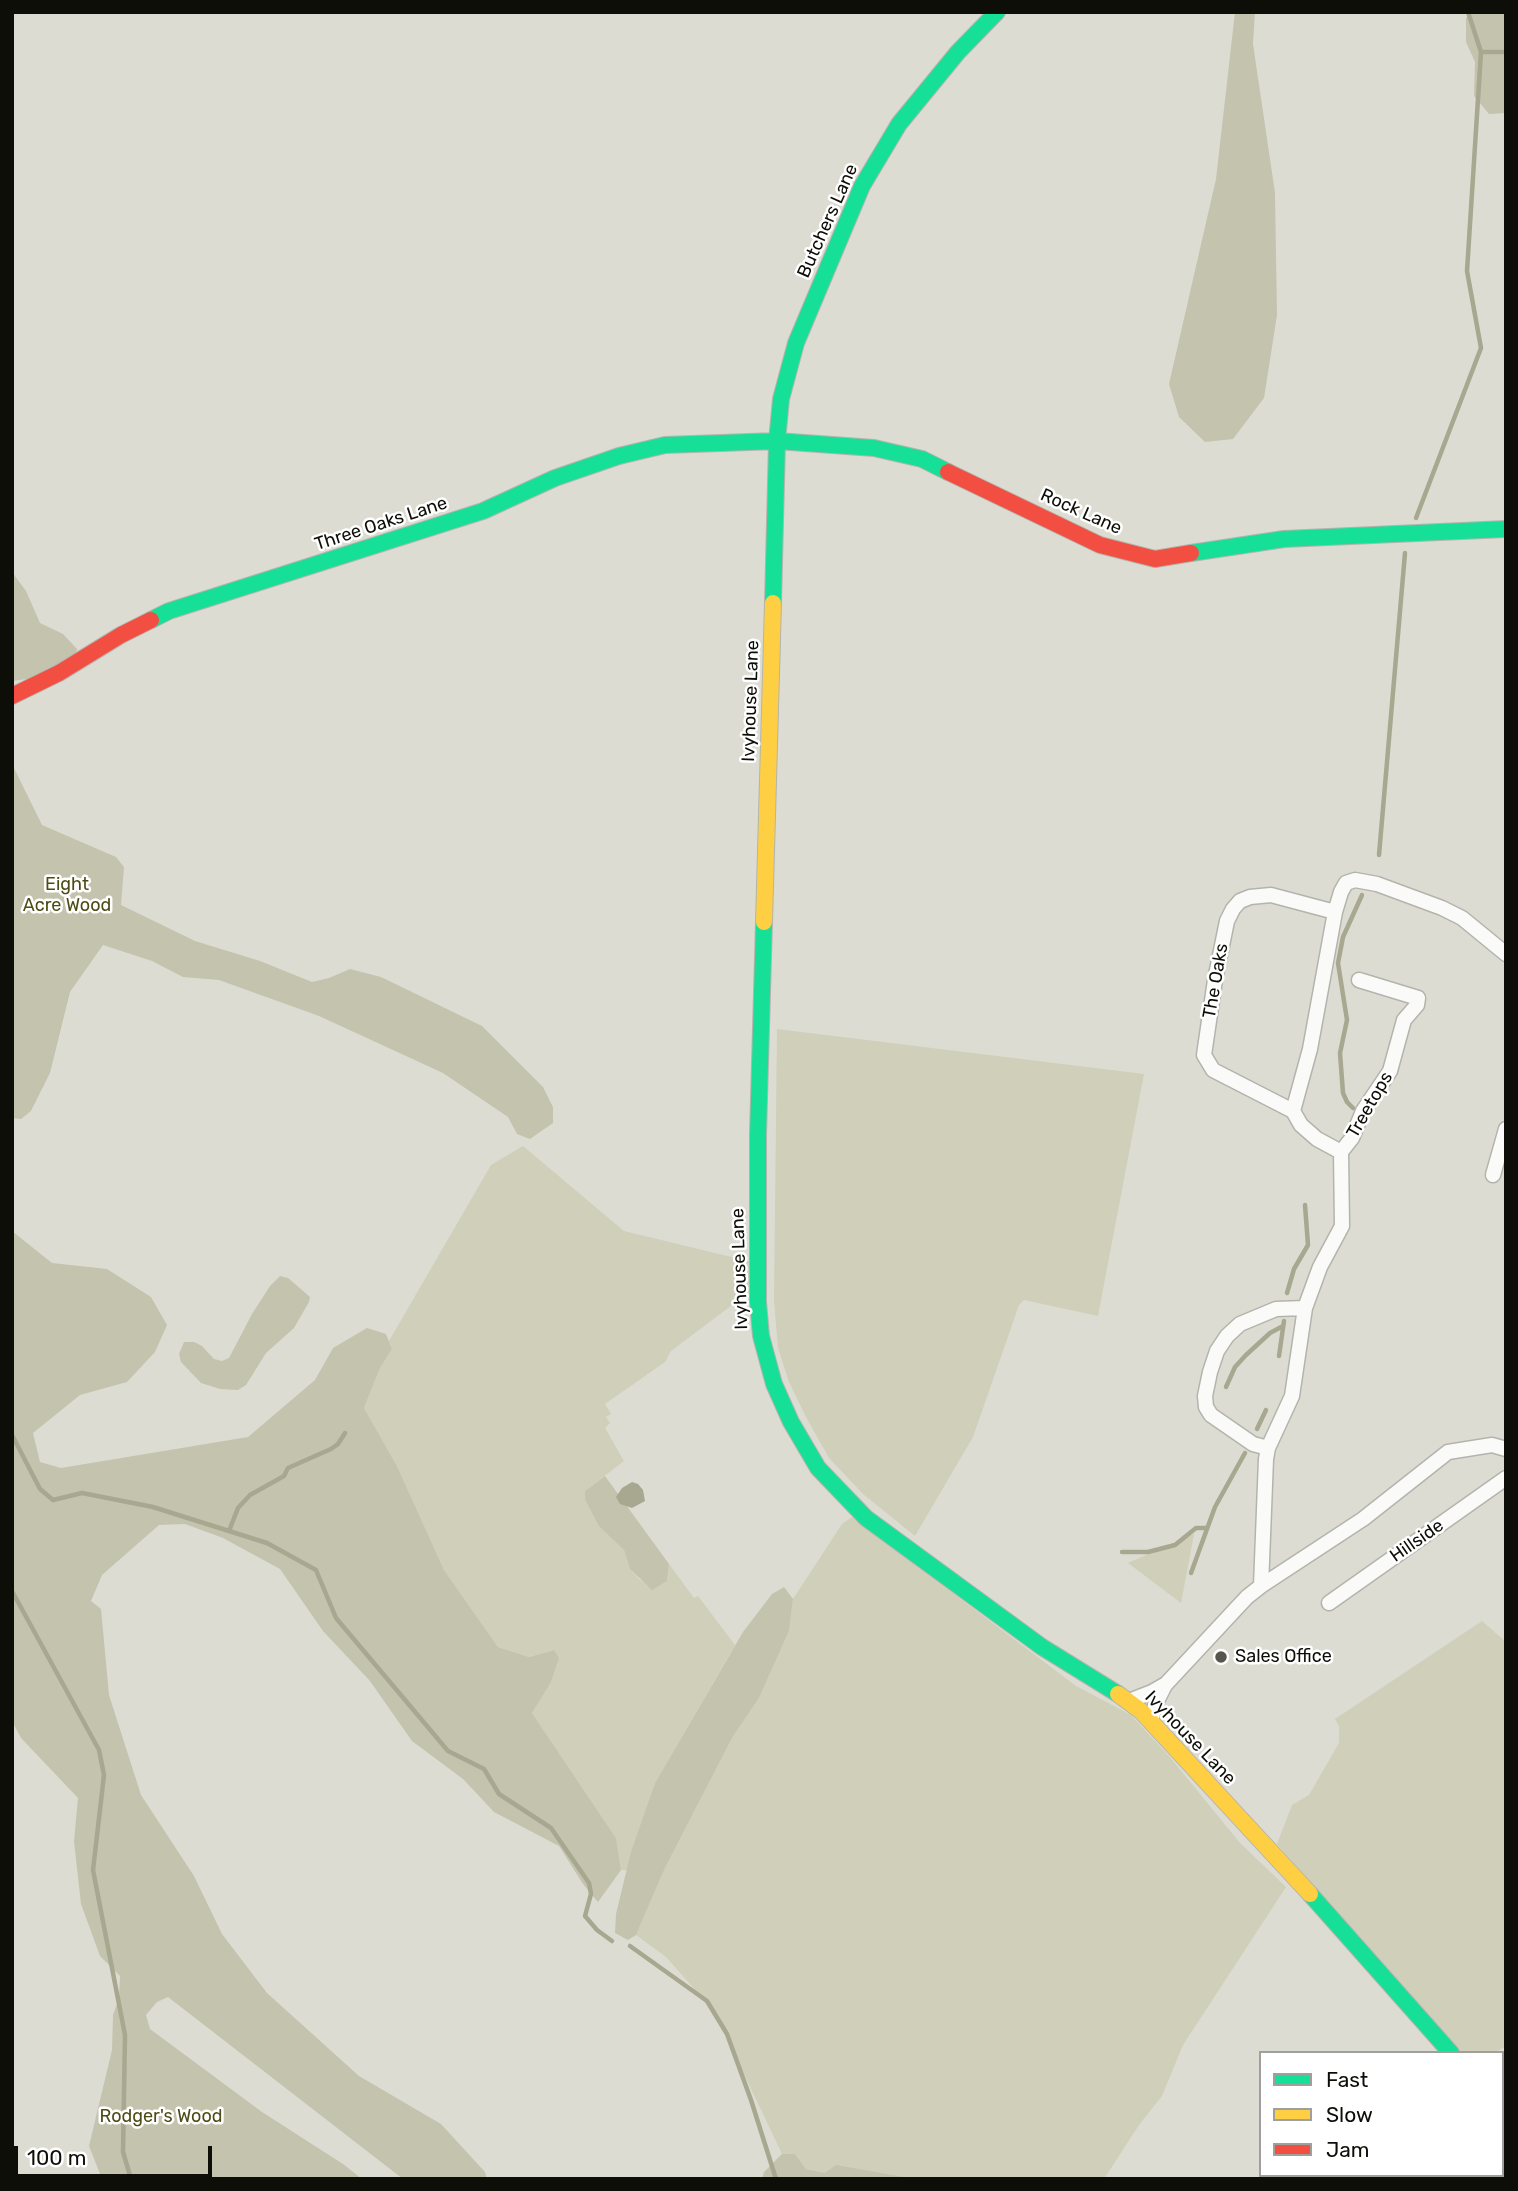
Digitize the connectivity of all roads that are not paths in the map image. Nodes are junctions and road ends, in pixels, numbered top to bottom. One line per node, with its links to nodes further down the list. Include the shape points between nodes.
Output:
1 (997, 12): 2 (street, Butchers Lane, via 899,124 862,186 796,343 781,399)
2 (777, 441): 3 (street, Rock Lane, via 874,448 922,458 1100,545 1155,559 1284,539); 4 (street, Three Oaks Lane, via 665,444 619,456 555,478 483,511 169,611); 19 (street, Ivyhouse Lane, via 758,1147 759,1319 769,1368 779,1398 809,1454 850,1504 1042,1647)
3 (1506, 529)
4 (12, 696)
5 (1335, 912): 6 (street, via 1346,883 1377,884 1462,918); 8 (street, via 1310,1049); 8 (street, The Oaks, via 1270,895 1240,901 1227,920 1204,1055 1213,1070)
6 (1506, 954)
7 (1359, 980): 10 (street, Treetops, via 1418,998 1404,1020 1390,1071)
8 (1293, 1111): 10 (street, via 1317,1139)
9 (1506, 1129): 11 (street)
10 (1341, 1152): 12 (street, via 1342,1226)
11 (1493, 1175)
12 (1305, 1308): 13 (street, via 1293,1396); 13 (street, via 1276,1309 1240,1324 1217,1350 1210,1372 1205,1396 1211,1415 1253,1444)
13 (1268, 1448): 16 (street)
14 (1506, 1449): 16 (street, via 1492,1445 1448,1451 1363,1519)
15 (1506, 1478): 17 (street, Hillside)
16 (1261, 1586): 18 (street)
17 (1329, 1603)
18 (1166, 1684): 19 (street); 20 (street)
19 (1129, 1702): 20 (street, Ivyhouse Lane)
20 (1151, 1721): 21 (street, Ivyhouse Lane)
21 (1449, 2051)

